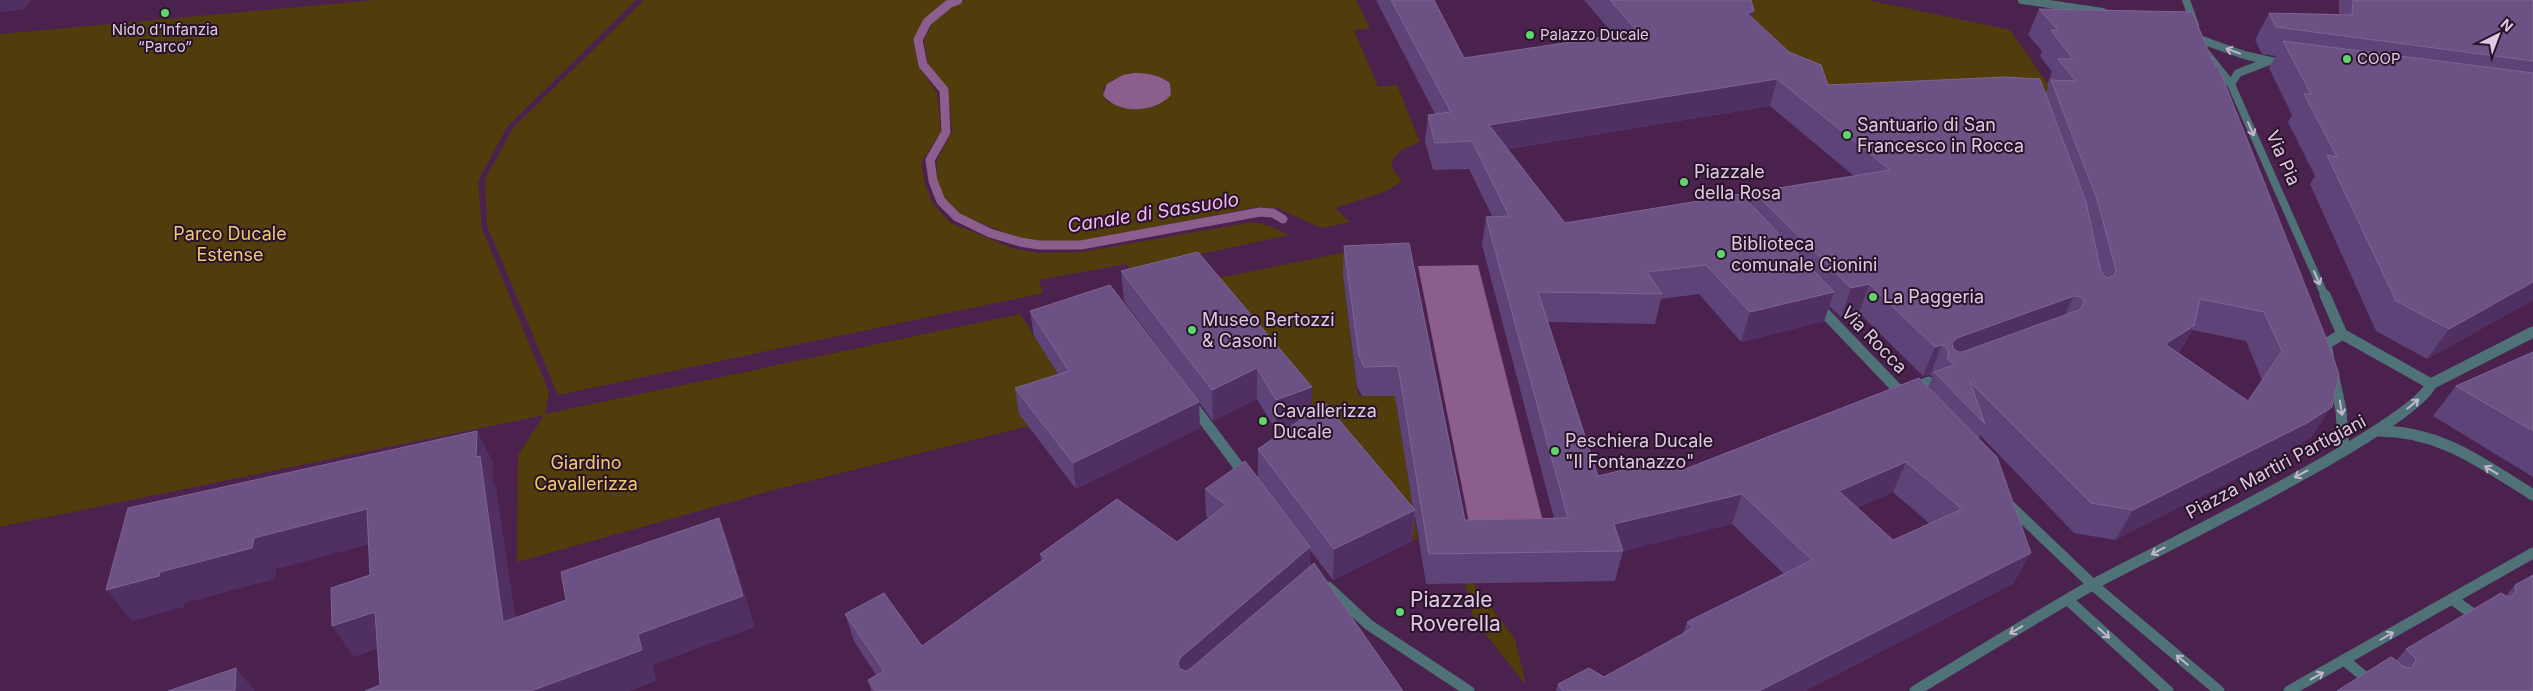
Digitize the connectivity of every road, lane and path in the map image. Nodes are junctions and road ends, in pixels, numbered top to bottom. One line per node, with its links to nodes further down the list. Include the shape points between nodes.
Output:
1 (2022, 0): 3 (street)
2 (2186, 0): 4 (street, Via Pia, via 2190,23)
3 (2116, 14)
4 (2199, 39): 5 (street, one-way to 4); 7 (street, Via Pia, via 2208,57)
5 (2268, 62): 6 (street); 7 (street, via 2238,73)
6 (2298, 66)
7 (2231, 84): 10 (street, Via Pia, one-way to 10)
8 (1812, 299): 14 (street, Via Rocca)
9 (2533, 332): 12 (street)
10 (2342, 334): 12 (street); 17 (street, one-way to 17, via 2326,344 2342,410)
11 (1929, 382): 14 (street)
12 (2431, 384): 16 (street, one-way to 12, via 2428,392)
13 (1184, 393): 18 (street)
14 (1901, 393): 15 (street, Via Rocca)
15 (1914, 407)
16 (2373, 432): 17 (street, Piazza Martiri Partigiani); 19 (street, Piazza Martiri Partigiani, one-way to 16, via 2442,441 2394,429)
17 (2344, 451): 23 (street, Piazza Martiri Partigiani, one-way to 23)
18 (1254, 488)
19 (2533, 495)
20 (2002, 498): 23 (street)
21 (2533, 553): 24 (street)
22 (1319, 576): 28 (street, via 1369,625)
23 (2093, 585): 25 (street, Piazza Martiri Partigiani); 31 (street, one-way to 23)
24 (2452, 599): 26 (street); 27 (street, one-way to 24)
25 (2068, 600): 29 (street, Piazza Martiri Partigiani, one-way to 29); 30 (street, one-way to 30)
26 (2481, 620)
27 (2344, 660): 32 (street, one-way to 27); 33 (street)
28 (1469, 691)
29 (1915, 691)
30 (2168, 691)
31 (2219, 691)
32 (2289, 691)
33 (2382, 691)

